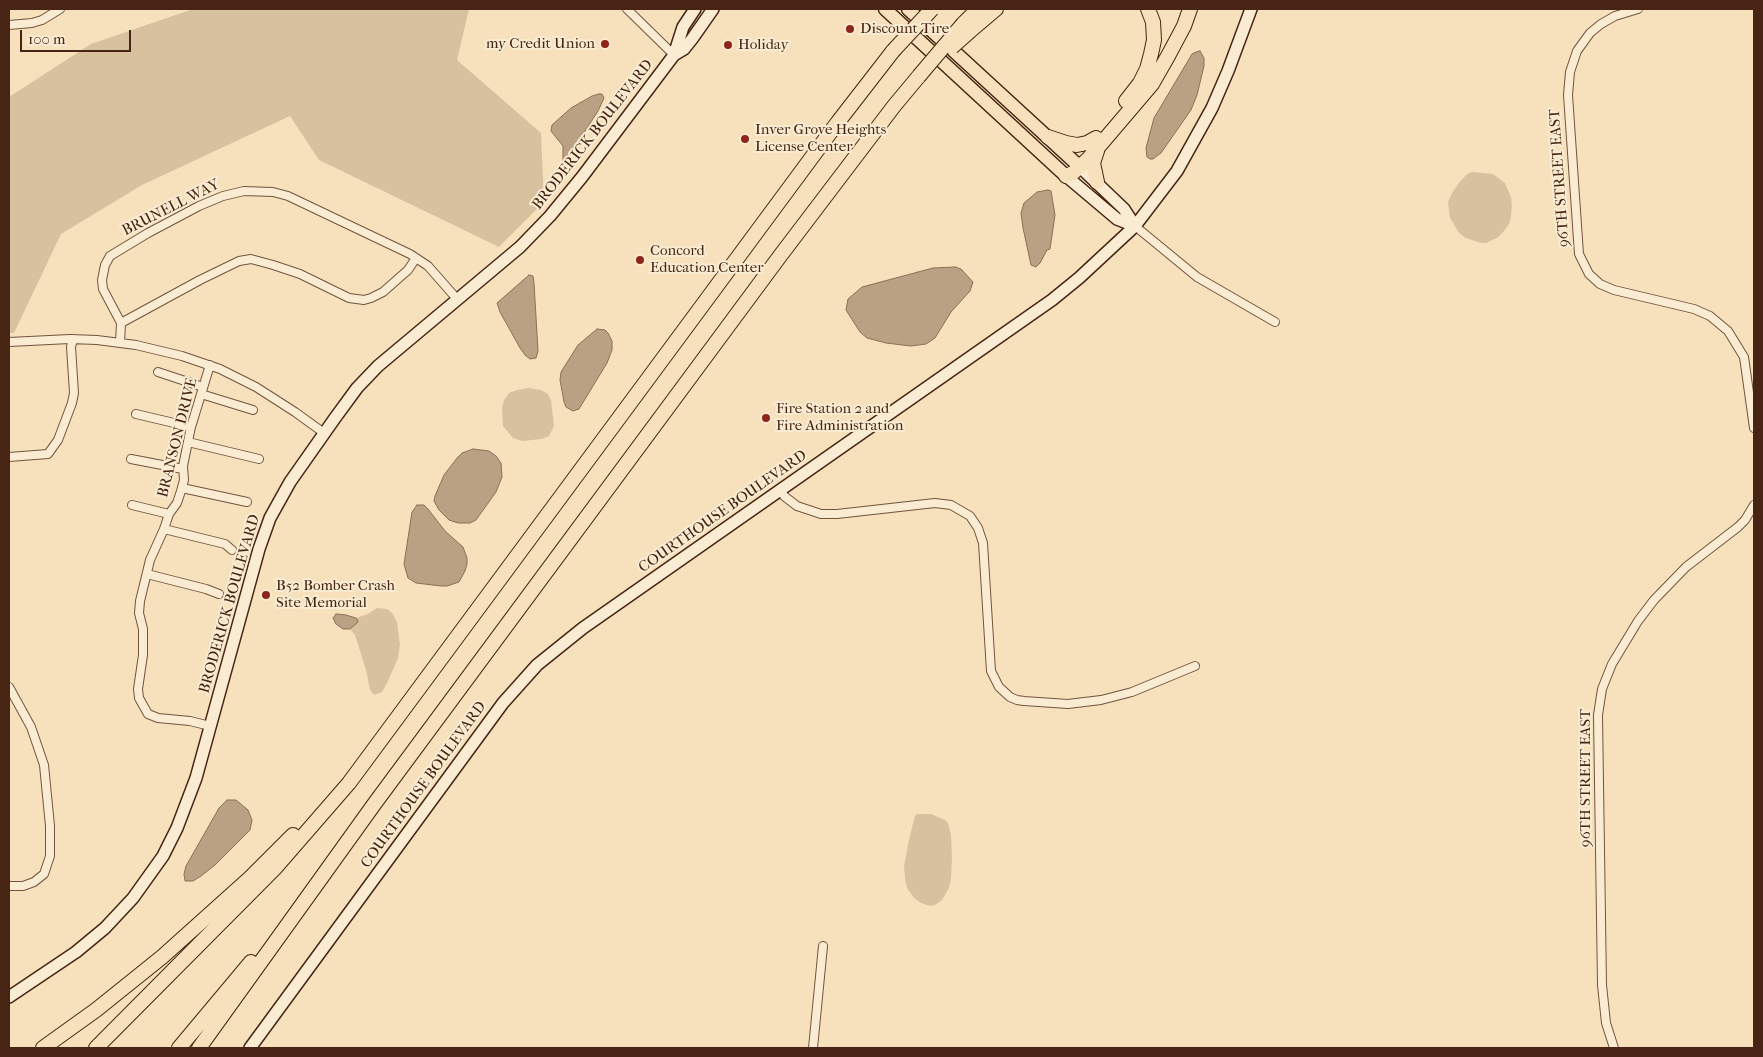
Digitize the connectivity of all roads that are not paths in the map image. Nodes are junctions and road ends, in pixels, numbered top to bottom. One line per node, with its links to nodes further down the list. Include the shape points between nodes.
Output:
1 (60, 9): 15 (street, via 32,24)
2 (627, 9): 18 (street)
3 (695, 9): 18 (street, BRODERICK BOULEVARD, via 683,28)
4 (713, 9): 18 (street, BRODERICK BOULEVARD, via 684,49)
5 (885, 9): 22 (main road)
6 (908, 9): 19 (main road)
7 (924, 9): 17 (highway, bridge)
8 (932, 9): 17 (highway, bridge)
9 (978, 9): 16 (highway)
10 (996, 9): 16 (highway)
11 (1148, 9): 20 (highway, via 1154,40 1147,70)
12 (1190, 9): 20 (highway, via 1152,84)
13 (1251, 9): 24 (street, COURTHOUSE BOULEVARD, via 1212,108 1177,171)
14 (1638, 9): 38 (street, 96TH STREET EAST, via 1615,16 1590,33 1577,51 1570,72 1568,95 1580,254 1589,274 1600,284 1694,309 1728,330 1744,357)
15 (9, 25)
16 (967, 28): 59 (highway, bridge, via 894,106)
17 (892, 51): 58 (highway)
18 (674, 56): 26 (street, BRODERICK BOULEVARD, via 550,216)
19 (1048, 137): 20 (highway, via 1076,145); 21 (main road)
20 (1098, 142): 21 (highway); 23 (highway, via 1093,163)
21 (1077, 164): 22 (highway); 23 (street)
22 (1066, 176): 24 (street, via 1117,219)
23 (1097, 182): 24 (street, via 1124,209)
24 (1135, 226): 27 (street, via 1197,277); 46 (street, COURTHOUSE BOULEVARD, via 1046,304)
25 (416, 258): 26 (street, BRUNELL WAY, via 428,266); 28 (street, via 408,270 383,292 364,300 349,298 273,265 251,259 239,260); 28 (street, BRUNELL WAY, via 288,196 257,190 231,193 155,229 110,256 105,265 103,289)
26 (457, 299): 39 (street, BRODERICK BOULEVARD, via 378,366)
27 (1275, 322)
28 (120, 323): 31 (street, BRUNELL WAY)
29 (73, 339): 30 (street); 31 (street); 41 (street, via 74,393 58,440 48,454)
30 (9, 342)
31 (120, 342): 32 (street, via 169,352)
32 (210, 366): 34 (street, BRANSON DRIVE); 39 (street, via 262,390)
33 (158, 372): 34 (street)
34 (202, 391): 35 (street); 37 (street, BRANSON DRIVE)
35 (253, 410)
36 (136, 414): 37 (street)
37 (191, 427): 40 (street, BRANSON DRIVE)
38 (1754, 428)
39 (324, 433): 57 (street, BRODERICK BOULEVARD, via 270,518)
40 (188, 442): 43 (street); 44 (street, BRANSON DRIVE)
41 (9, 457)
42 (131, 459): 44 (street)
43 (259, 459)
44 (183, 469): 45 (street, BRANSON DRIVE)
45 (182, 488): 47 (street); 50 (street, BRANSON DRIVE)
46 (781, 490): 55 (street, via 797,506 821,514 935,503 951,505 970,516 984,543 991,670 999,687 1010,697 1068,704 1102,700 1132,692); 67 (street, COURTHOUSE BOULEVARD, via 583,628 537,665 517,686)
47 (247, 502)
48 (132, 505): 50 (street)
49 (1754, 505): 69 (street, 96TH STREET EAST, via 1738,527 1686,567 1654,600 1612,664 1602,689 1598,716 1602,985 1606,1023)
50 (169, 514): 51 (street, BRANSON DRIVE)
51 (164, 530): 52 (street, via 226,544); 53 (street, BRANSON DRIVE)
52 (232, 550)
53 (147, 574): 54 (street); 57 (street, BRANSON DRIVE, via 139,613 143,655 139,698 148,714 158,718)
54 (219, 594)
55 (1195, 666)
56 (9, 687): 60 (street, via 31,727 44,765 50,826 50,856 44,874 23,886)
57 (210, 726): 62 (street, BRODERICK BOULEVARD, via 180,821 163,856 143,885 122,911 90,941)
58 (384, 735): 63 (highway, via 309,819 244,884 141,974); 64 (highway, via 328,810 276,867)
59 (338, 854): 65 (highway); 66 (highway)
60 (9, 886)
61 (823, 946): 68 (street)
62 (9, 997)
63 (43, 1048)
64 (96, 1048)
65 (179, 1048)
66 (199, 1048)
67 (250, 1048)
68 (813, 1048)
69 (1614, 1048)

